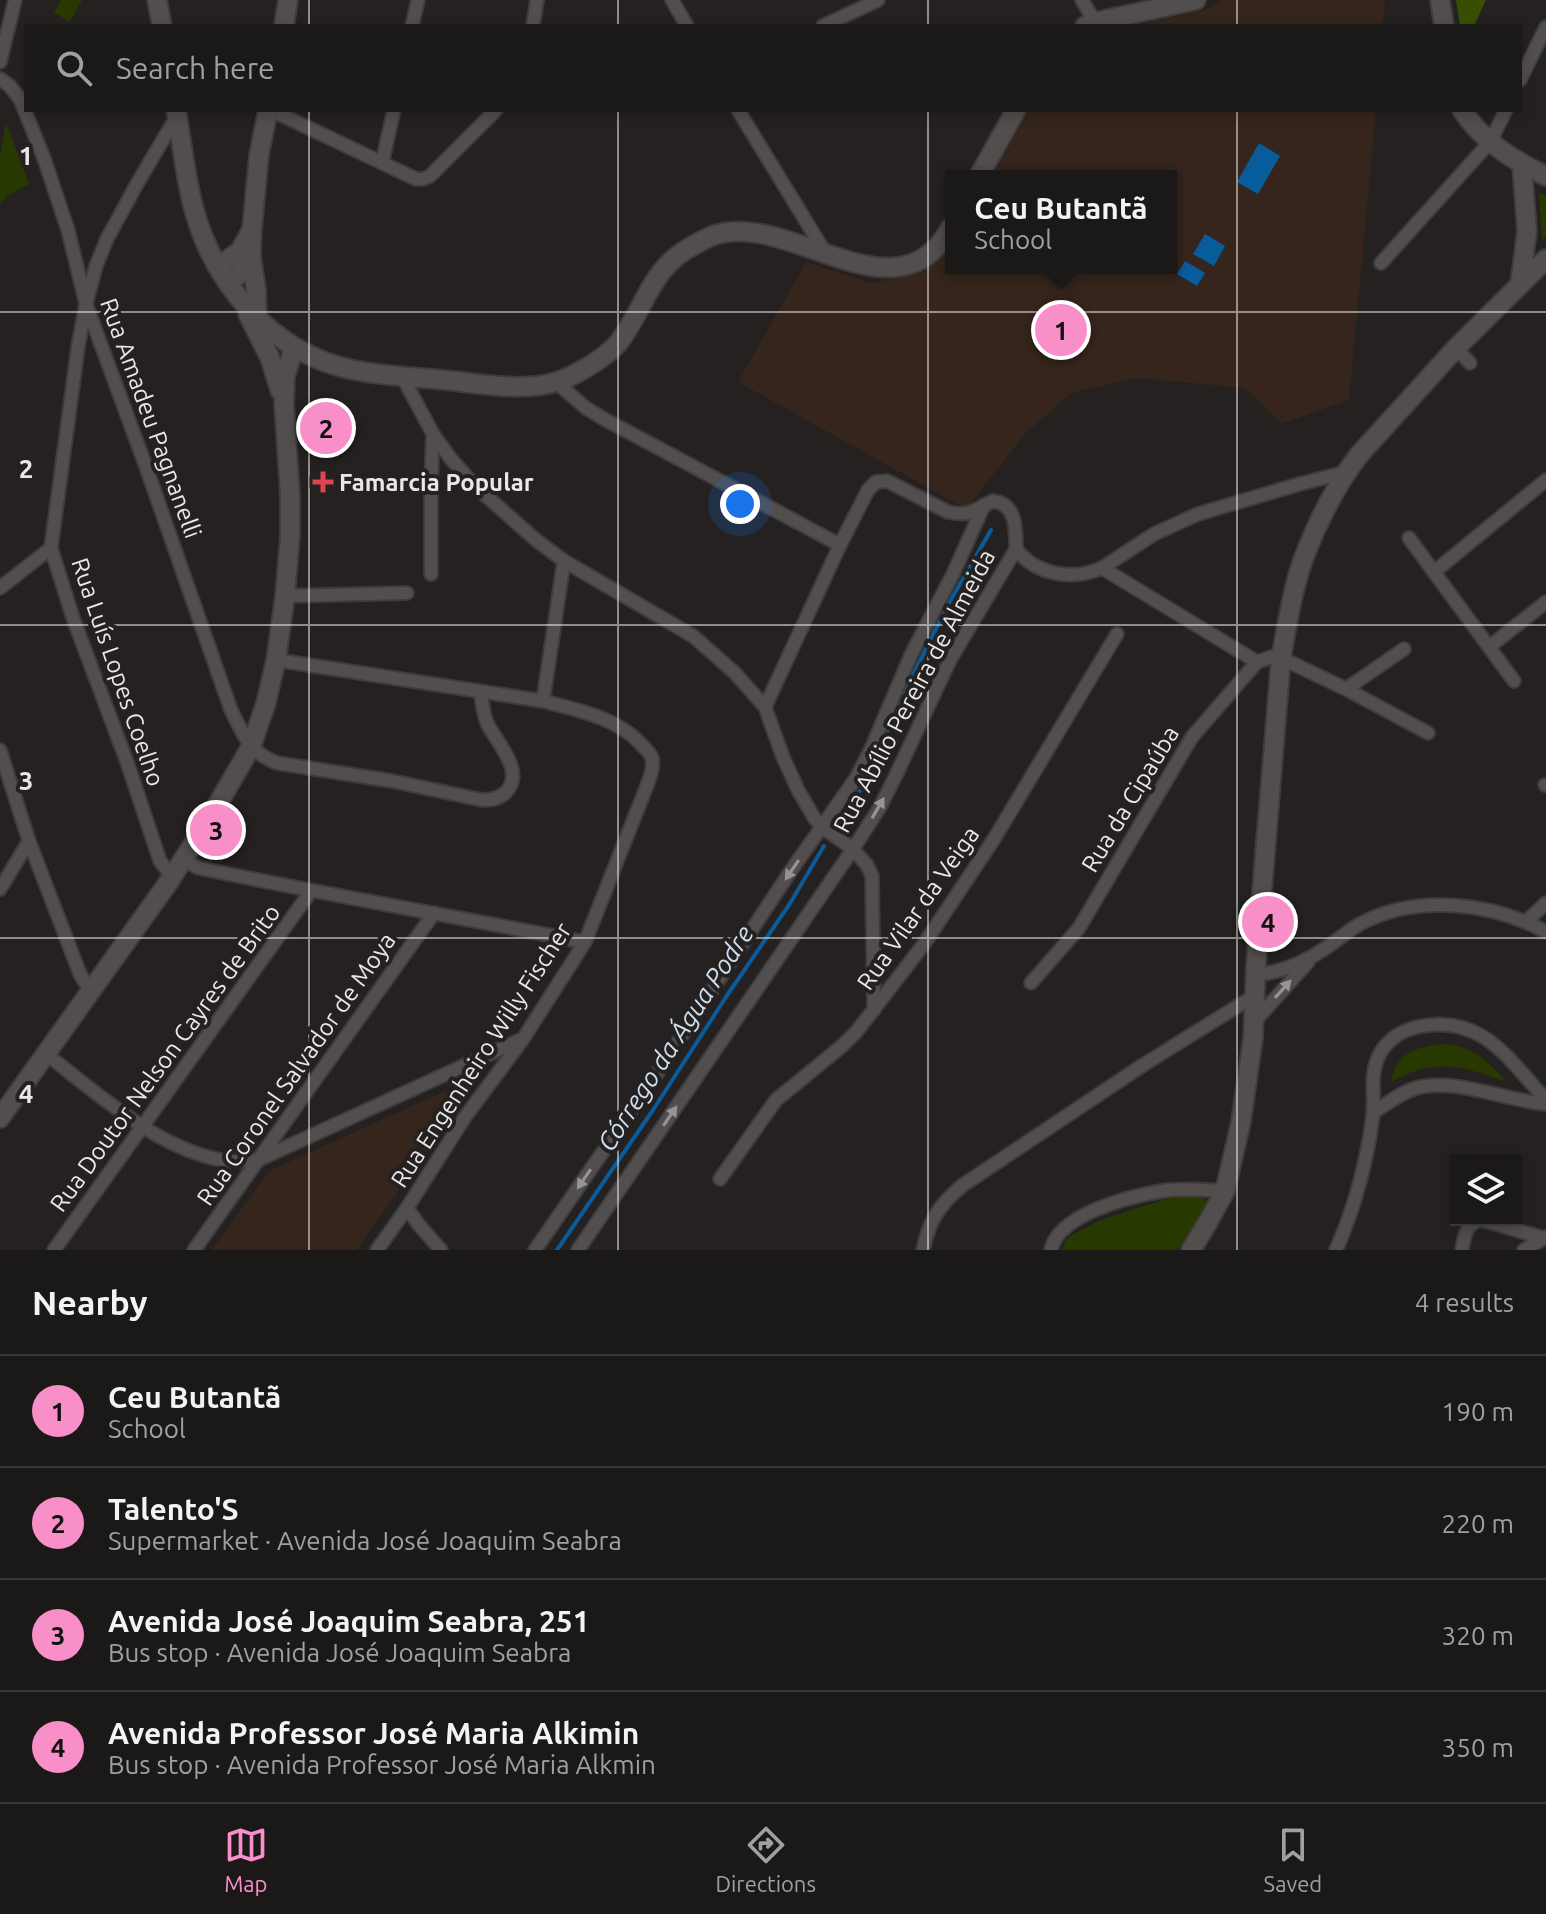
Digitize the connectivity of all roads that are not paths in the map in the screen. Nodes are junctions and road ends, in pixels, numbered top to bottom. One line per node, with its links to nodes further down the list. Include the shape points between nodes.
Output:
1 (15, 0): 20 (street)
2 (157, 0): 11 (main road)
3 (288, 0): 12 (main road)
4 (418, 0): 13 (street)
5 (537, 0): 14 (street)
6 (672, 0): 15 (street)
7 (878, 0): 16 (street)
8 (1082, 0): 17 (street)
9 (1196, 0): 17 (main road)
10 (1440, 0): 18 (main road)
11 (162, 24)
12 (284, 24)
13 (412, 24)
14 (533, 24)
15 (686, 24)
16 (827, 24)
17 (1090, 24)
18 (1444, 24)
19 (1546, 27): 21 (street)
20 (0, 62)
21 (1522, 76)
22 (0, 79): 23 (street, Rua Amadeu Pagnanelli)
23 (24, 109)
24 (25, 112): 50 (street, Rua Amadeu Pagnanelli, via 68,230)
25 (270, 112): 39 (main road, via 259,155)
26 (274, 112): 35 (street)
27 (394, 112): 35 (street)
28 (494, 112): 35 (street, via 430,176 416,179)
29 (739, 112): 42 (street)
30 (1015, 112): 37 (main road)
31 (1463, 112): 34 (main road)
32 (1505, 112): 34 (street)
33 (176, 113): 46 (main road, via 193,207); 50 (street, Rua Luís Lopes Coelho, via 107,239)
34 (1490, 142): 36 (main road); 45 (street)
35 (382, 163)
36 (1522, 165): 38 (main road); 41 (main road)
37 (982, 170)
38 (1546, 176)
39 (252, 229): 43 (main road); 46 (main road, via 240,251)
40 (945, 236): 42 (main road, via 921,259 889,269)
41 (1525, 246): 44 (main road); 48 (main road)
42 (826, 254): 56 (main road, via 760,233 705,239 666,265 616,345)
43 (251, 256): 47 (main road); 51 (main road)
44 (1544, 262): 48 (main road)
45 (1381, 263)
46 (218, 267): 47 (main road)
47 (229, 283): 49 (main road)
48 (1520, 285): 53 (main road)
49 (242, 303): 51 (main road); 57 (main road, via 270,358)
50 (86, 304): 64 (street, Rua Luís Lopes Coelho); 86 (street, Rua Amadeu Pagnanelli, via 231,710)
51 (257, 319): 52 (main road)
52 (294, 347): 55 (main road, via 353,370); 57 (main road)
53 (1456, 348): 54 (street); 59 (main road)
54 (1470, 363)
55 (402, 376): 56 (main road, via 521,387); 58 (street)
56 (557, 383): 63 (street, via 604,419)
57 (284, 404): 72 (main road, via 290,495)
58 (433, 434): 66 (street, via 463,475); 69 (street)
59 (1346, 472): 67 (street, via 1198,514 1154,534); 77 (main road, via 1303,560)
60 (1546, 480): 68 (street)
61 (984, 505): 63 (street, via 967,515 948,512 887,481 876,482); 65 (street, via 993,501 1009,509); 88 (street, Rua Abílio Pereira de Almeida, via 871,749)
62 (1409, 538): 68 (street)
63 (840, 545): 84 (street)
64 (51, 548): 70 (street); 91 (street, Rua Luís Lopes Coelho, via 160,861)
65 (1016, 549): 67 (street, via 1029,563 1056,574); 90 (street, Rua Abílio Pereira de Almeida, one-way to 65, via 880,807 950,660)
66 (564, 561): 83 (street); 84 (street, via 693,636)
67 (1102, 568): 79 (street)
68 (1434, 572): 75 (street)
69 (431, 574)
70 (0, 588)
71 (407, 593): 72 (street)
72 (285, 596): 78 (main road)
73 (1546, 602): 75 (street)
74 (1117, 634): 104 (street, Rua Vilar da Veiga, via 994,839)
75 (1489, 647): 80 (street)
76 (1404, 649): 81 (street)
77 (1281, 658): 79 (street); 81 (street); 100 (main road)
78 (276, 660): 82 (street, Rua Engenheiro Willy Fischer); 86 (main road)
79 (1257, 662): 101 (street, Rua da Cipaúba, via 1192,737 1079,928)
80 (1514, 681)
81 (1346, 689): 85 (street)
82 (481, 692): 83 (street, Rua Engenheiro Willy Fischer); 86 (street, via 486,719 512,770 510,787 492,800 277,763)
83 (543, 701): 98 (street, Rua Engenheiro Willy Fischer, via 608,720 635,738 653,762)
84 (765, 707): 88 (street, via 793,779)
85 (1428, 733)
86 (251, 747): 91 (main road)
87 (0, 750): 89 (street)
88 (822, 827): 90 (street); 123 (street, Rua Abílio Pereira de Almeida, one-way to 123)
89 (29, 841): 92 (street); 102 (street)
90 (853, 849): 104 (street, via 872,876); 124 (street, Rua Abílio Pereira de Almeida, one-way to 90)
91 (178, 868): 93 (street); 102 (main road)
92 (0, 889)
93 (311, 891): 95 (street); 111 (street, Rua Doutor Nelson Cayres de Brito)
94 (1546, 903): 96 (street)
95 (434, 913): 98 (street); 112 (street, Rua Coronel Salvador de Moya)
96 (1527, 921): 97 (street); 99 (street, via 1477,908 1433,905 1394,911 1360,924)
97 (1546, 932)
98 (585, 942): 106 (street, Rua Engenheiro Willy Fischer)
99 (1312, 957): 100 (street); 105 (street, one-way to 99)
100 (1256, 975): 103 (main road)
101 (1031, 983)
102 (91, 992): 107 (main road)
103 (1254, 996): 105 (main road); 125 (street, via 963,1185 944,1201)
104 (874, 1010): 113 (street, Rua Vilar da Veiga, via 842,1046 776,1100)
105 (1254, 1022): 114 (main road, via 1241,1122)
106 (523, 1039): 112 (street); 115 (street, Rua Engenheiro Willy Fischer)
107 (46, 1054): 110 (main road); 111 (street)
108 (1546, 1102): 109 (street, via 1429,1085); 109 (street, via 1504,1053 1473,1030 1444,1023 1409,1029 1383,1046 1373,1075)
109 (1373, 1113): 128 (street, via 1360,1182)
110 (0, 1118)
111 (142, 1126): 112 (street, via 194,1152 229,1161); 119 (street, Rua Doutor Nelson Cayres de Brito)
112 (258, 1160): 120 (street, Rua Coronel Salvador de Moya)
113 (720, 1179)
114 (1225, 1191): 126 (street, via 1165,1191 1111,1204 1074,1222); 127 (main road)
115 (407, 1208): 121 (street, Rua Engenheiro Willy Fischer); 122 (street)
116 (1469, 1226): 129 (street)
117 (1504, 1226): 118 (street)
118 (1545, 1237): 130 (street)
119 (54, 1250)
120 (194, 1250)
121 (377, 1250)
122 (441, 1250)
123 (535, 1250)
124 (578, 1250)
125 (923, 1250)
126 (1051, 1250)
127 (1191, 1250)
128 (1336, 1250)
129 (1462, 1250)
130 (1524, 1250)

